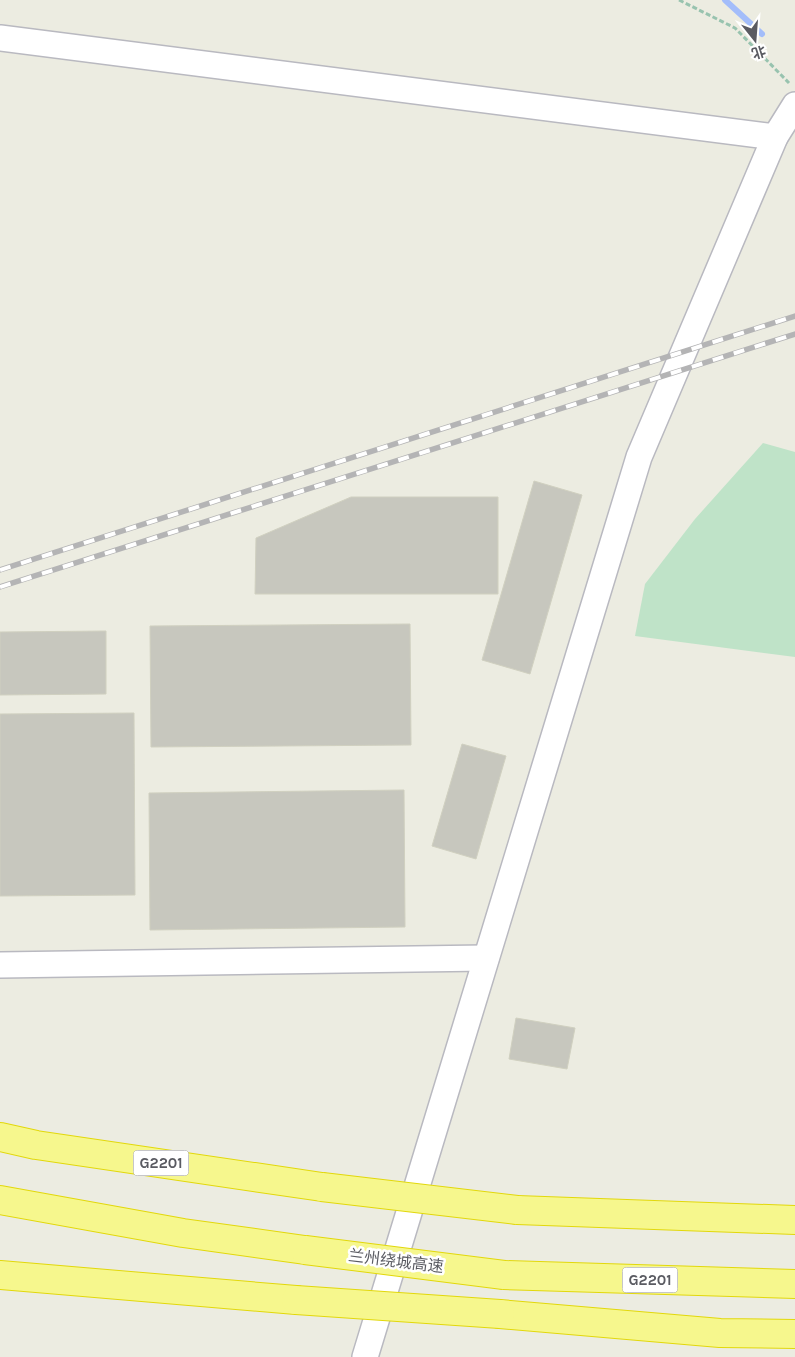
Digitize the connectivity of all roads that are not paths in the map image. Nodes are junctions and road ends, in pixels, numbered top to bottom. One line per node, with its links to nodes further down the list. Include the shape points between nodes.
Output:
1 (0, 38): 3 (street)
2 (795, 105): 3 (street)
3 (775, 137): 4 (street, via 639,457)
4 (486, 958): 5 (street); 12 (street)
5 (0, 965)
6 (0, 1137): 8 (highway, G2201, bridge, via 322,1187 517,1210)
7 (0, 1200): 10 (highway, 兰州绕城高速 / G2201, bridge, via 183,1233 504,1275)
8 (795, 1220)
9 (0, 1275): 11 (highway, bridge, via 720,1333)
10 (795, 1284)
11 (795, 1334)
12 (365, 1357)

